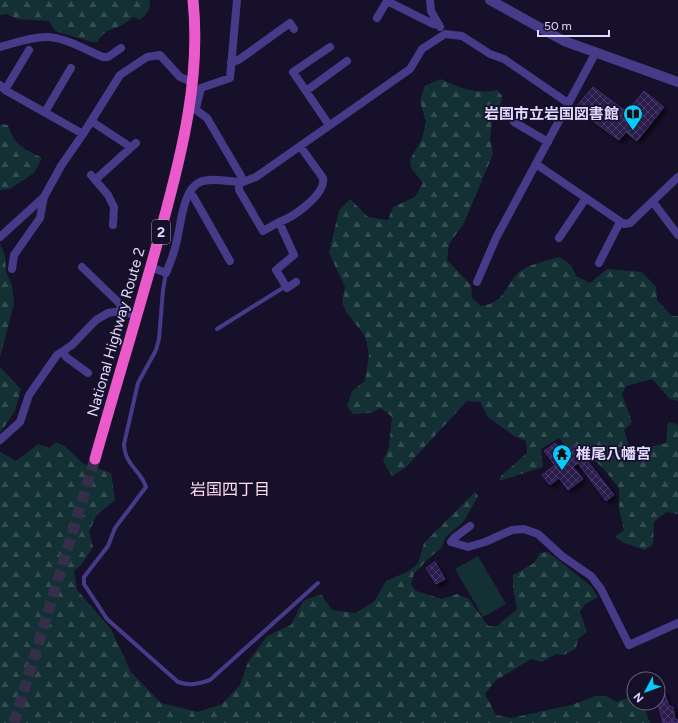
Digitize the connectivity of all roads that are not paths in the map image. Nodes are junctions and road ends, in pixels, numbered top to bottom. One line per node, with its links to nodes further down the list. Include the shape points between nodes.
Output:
1 (193, 0): 17 (highway, National Highway Route 2 / 2, via 195,20)
2 (237, 0): 15 (street)
3 (430, 0): 6 (street, via 431,11)
4 (490, 0): 13 (street, via 564,41)
5 (377, 18): 6 (street, via 386,1 433,24)
6 (439, 24): 8 (street)
7 (294, 29): 15 (street, via 290,23)
8 (445, 34): 21 (street, via 462,36 490,54 504,59); 26 (street, via 422,49 410,69)
9 (0, 47): 11 (street, via 32,38 48,37 103,57 114,54)
10 (330, 47): 20 (street, via 293,72)
11 (121, 48)
12 (29, 50): 19 (street)
13 (596, 52): 18 (street); 21 (street)
14 (347, 61): 20 (street)
15 (232, 62): 22 (street, via 230,78 201,88)
16 (71, 68): 23 (street)
17 (192, 82): 22 (highway, National Highway Route 2 / 2); 24 (street, via 180,77 160,55 147,57 120,75)
18 (678, 82)
19 (3, 88): 23 (street)
20 (306, 91): 26 (street)
21 (568, 104): 28 (street)
22 (192, 106): 32 (street, via 207,118 241,176); 46 (highway, National Highway Route 2 / 2)
23 (45, 112): 27 (street)
24 (91, 121): 27 (street); 39 (street, via 133,146 93,178 108,195 114,208)
25 (514, 122): 28 (street)
26 (329, 126): 29 (street)
27 (83, 134): 34 (street)
28 (548, 142): 30 (street)
29 (300, 146): 32 (street, via 256,176); 37 (street, via 324,182 320,192 306,206)
30 (536, 164): 35 (street); 50 (street, via 496,238)
31 (678, 177): 36 (street)
32 (241, 182): 33 (street, via 201,182 195,185); 37 (street, via 240,190 263,231)
33 (190, 193): 43 (street); 48 (street)
34 (44, 197): 41 (street); 47 (street, via 40,218 14,255)
35 (586, 198): 38 (street); 42 (street)
36 (653, 202): 38 (street, via 630,223); 40 (street)
37 (280, 222): 51 (street, via 294,255 276,270)
38 (620, 222): 44 (street)
39 (113, 225)
40 (678, 235)
41 (0, 237)
42 (559, 238)
43 (230, 261)
44 (599, 263)
45 (82, 267): 52 (street, via 120,304)
46 (151, 267): 48 (street); 53 (highway, National Highway Route 2 / 2)
47 (12, 269)
48 (166, 273): 60 (lane, via 159,339 156,350 138,382 124,444 124,454 144,480 146,487 115,528 108,546 84,577 84,584 107,619 178,682 197,684 210,680)
49 (296, 282): 51 (street, via 288,288)
50 (477, 282)
51 (286, 286): 54 (lane)
52 (121, 310): 53 (street); 55 (street, via 108,313 96,320)
53 (137, 316): 58 (highway, National Highway Route 2 / 2)
54 (217, 329)
55 (63, 351): 56 (street, via 66,357); 57 (street, via 52,360 29,395 20,422)
56 (88, 373)
57 (0, 440)
58 (95, 459)
59 (470, 526): 61 (street, via 451,542 468,547 512,530 524,529 538,534 562,556 591,576 609,601 629,645)
60 (318, 583)
61 (678, 623)

